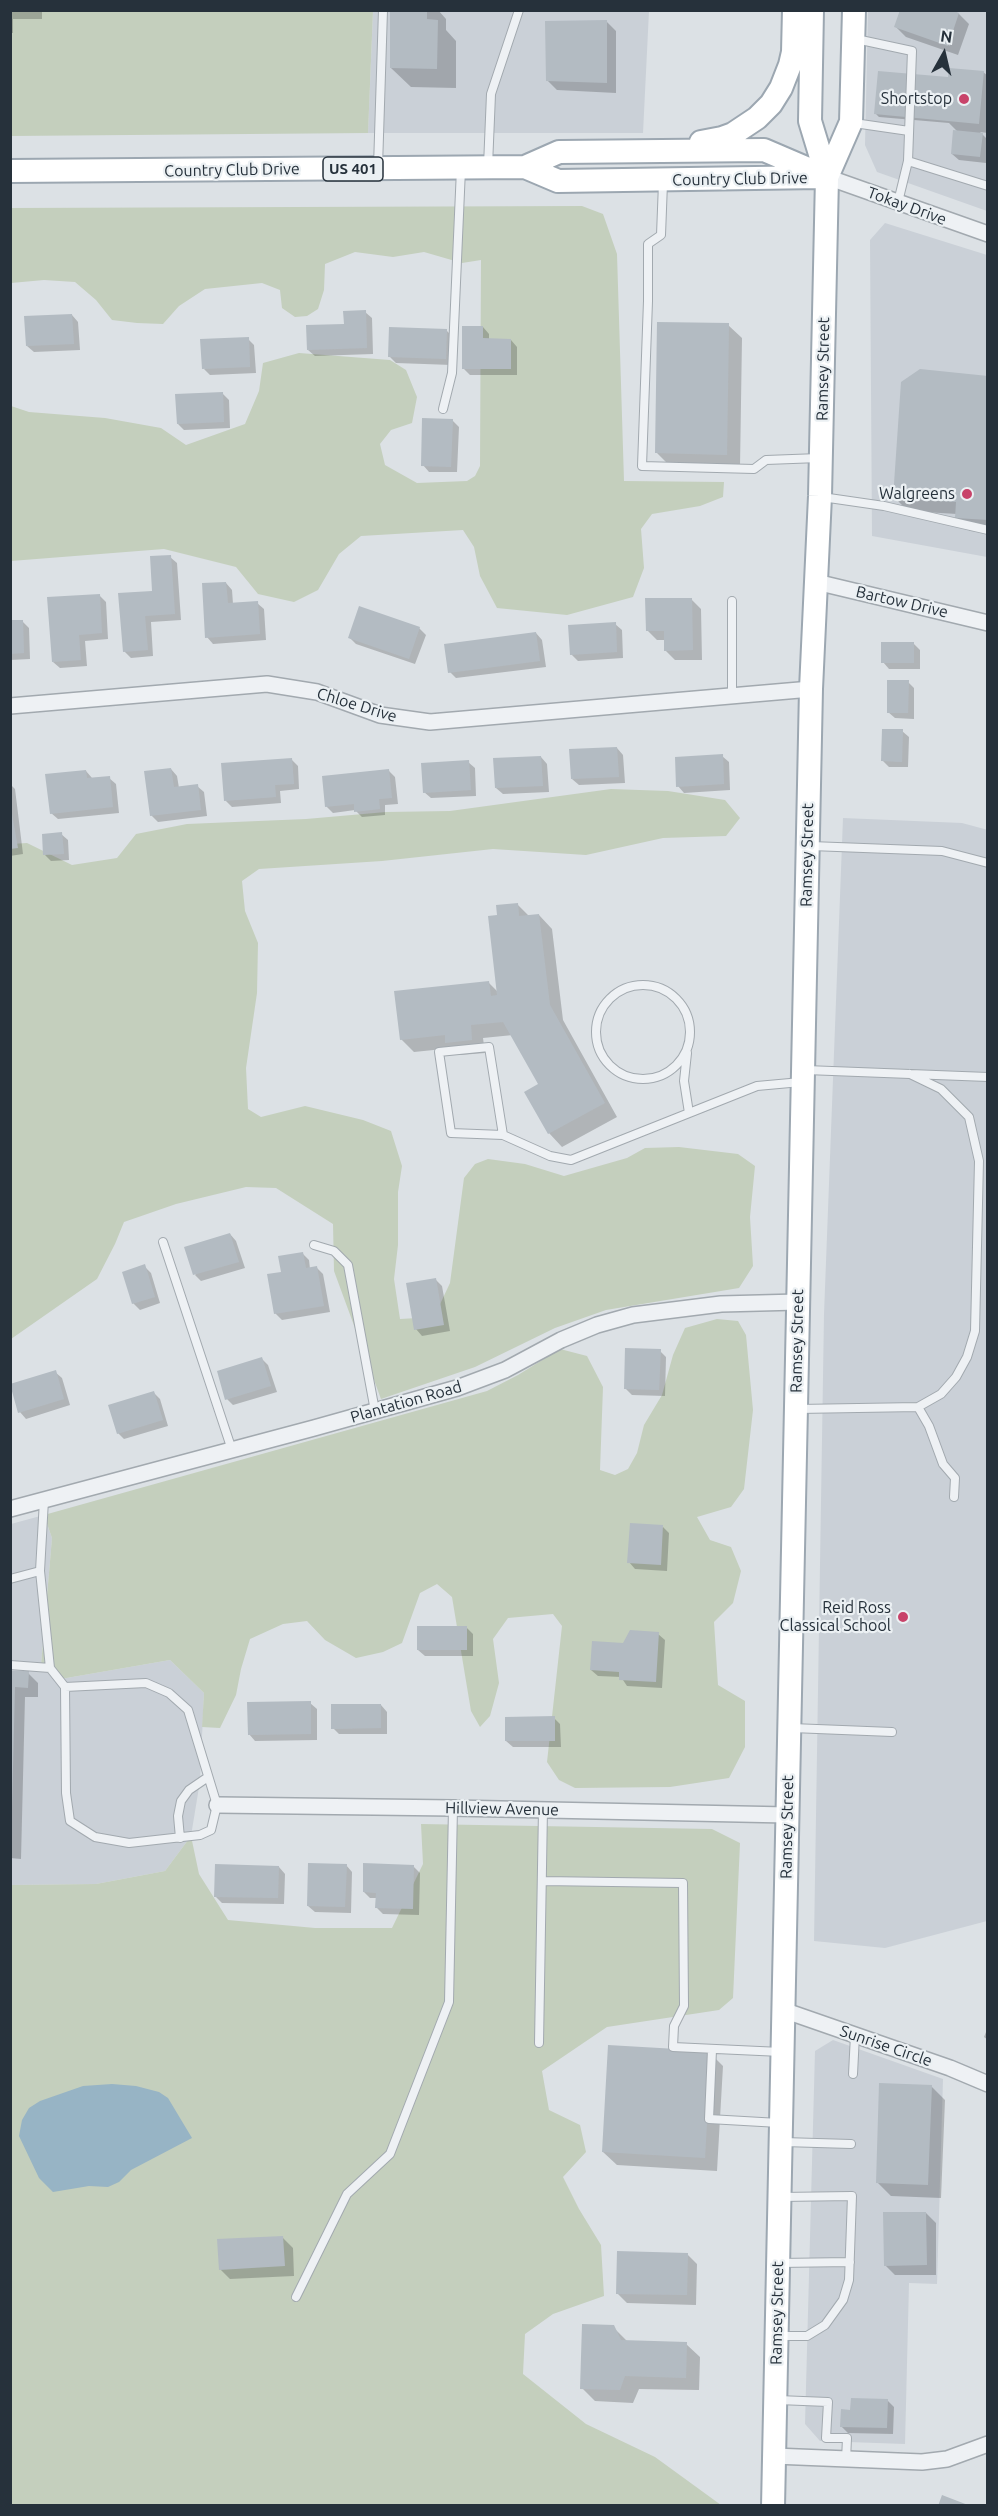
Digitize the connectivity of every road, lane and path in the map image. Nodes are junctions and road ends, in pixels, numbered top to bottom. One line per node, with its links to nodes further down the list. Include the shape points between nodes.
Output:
1 (383, 10): 14 (lane)
2 (519, 10): 13 (lane, via 491,94)
3 (794, 10): 9 (main road, US 401, via 793,52 788,72 771,104 757,118 734,134 716,140 643,143)
4 (812, 10): 16 (main road, Ramsey Street, via 810,121)
5 (854, 10): 6 (main road, Ramsey Street)
6 (853, 38): 7 (main road, Ramsey Street); 8 (lane, via 912,51)
7 (851, 122): 8 (lane); 16 (main road, Ramsey Street)
8 (909, 130): 10 (lane)
9 (623, 152): 11 (main road, Country Club Drive / US 401, via 559,152); 16 (main road, Country Club Drive, via 764,150)
10 (908, 161): 18 (lane); 19 (lane)
11 (525, 167): 13 (main road, Country Club Drive / US 401); 17 (main road, Country Club Drive / US 401, via 558,181)
12 (461, 168): 13 (main road, Country Club Drive / US 401); 14 (main road, Country Club Drive / US 401); 21 (lane, via 452,374)
13 (488, 168)
14 (378, 169): 15 (main road, Country Club Drive / US 401)
15 (10, 171)
16 (827, 177): 17 (main road, Country Club Drive / US 401); 19 (street, Tokay Drive); 22 (main road, Ramsey Street)
17 (663, 180): 22 (lane, via 661,235 648,244 642,466 754,469 766,460)
18 (987, 186)
19 (898, 202): 20 (street, Tokay Drive)
20 (987, 234)
21 (443, 409)
22 (821, 458): 23 (main road, Ramsey Street)
23 (820, 496): 24 (lane); 25 (main road, Ramsey Street)
24 (987, 530)
25 (816, 582): 27 (street, Bartow Drive); 28 (main road, Ramsey Street)
26 (732, 601): 29 (lane)
27 (987, 623)
28 (811, 689): 29 (street, Chloe Drive); 31 (main road, Ramsey Street)
29 (732, 696): 30 (street, Chloe Drive, via 430,722 381,715 317,692 267,684)
30 (10, 706)
31 (807, 846): 32 (lane, via 942,851); 35 (main road, Ramsey Street)
32 (987, 863)
33 (687, 1051): 33 (lane, via 690,1020 683,1005 672,993 657,987 641,984 612,996 596,1022 600,1052 609,1065 636,1079 666,1074); 37 (lane, via 684,1081)
34 (910, 1074): 35 (lane); 36 (lane); 42 (lane, via 941,1089 969,1117 979,1161 975,1331 956,1377 941,1394)
35 (803, 1076): 37 (lane, via 757,1086); 41 (main road, Ramsey Street)
36 (987, 1077)
37 (689, 1113): 38 (lane, via 571,1160 550,1156)
38 (503, 1135): 38 (lane, via 489,1047 440,1052 451,1133)
39 (163, 1242): 45 (lane)
40 (314, 1245): 44 (lane, via 334,1251 348,1265)
41 (798, 1302): 43 (main road, Ramsey Street); 44 (street, Plantation Road, via 721,1304 633,1315 561,1340 495,1374)
42 (918, 1407): 43 (lane); 46 (lane, via 943,1464 955,1478)
43 (795, 1409): 54 (main road, Ramsey Street)
44 (375, 1411): 45 (street, Plantation Road)
45 (232, 1450): 47 (street, Plantation Road)
46 (954, 1497)
47 (44, 1500): 48 (street, Plantation Road); 49 (lane)
48 (10, 1509)
49 (40, 1571): 50 (lane); 52 (lane)
50 (10, 1579)
51 (10, 1665): 52 (lane)
52 (50, 1668): 53 (lane)
53 (65, 1687): 56 (lane, via 146,1683 169,1693 188,1710); 61 (lane, via 70,1821 95,1837 129,1843)
54 (789, 1728): 55 (lane); 60 (main road, Ramsey Street)
55 (892, 1732)
56 (208, 1778): 57 (lane); 61 (lane, via 189,1790 181,1801)
57 (217, 1805): 58 (street, Hillview Avenue); 61 (lane, via 211,1830)
58 (453, 1808): 59 (street, Hillview Avenue); 75 (lane, via 449,2002 390,2154 347,2194)
59 (543, 1809): 60 (street, Hillview Avenue); 62 (lane)
60 (787, 1815): 63 (main road, Ramsey Street)
61 (180, 1838)
62 (542, 1881): 65 (lane); 66 (lane, via 683,1883 684,2006 674,2026 673,2047)
63 (783, 2010): 64 (street, Sunrise Circle); 67 (main road, Ramsey Street)
64 (855, 2035): 68 (lane); 69 (street, Sunrise Circle)
65 (539, 2043)
66 (712, 2050): 67 (lane); 70 (lane, via 709,2119)
67 (782, 2052): 70 (main road, Ramsey Street)
68 (853, 2074)
69 (987, 2084)
70 (781, 2133): 71 (lane); 72 (main road, Ramsey Street)
71 (851, 2144)
72 (779, 2197): 73 (lane, via 852,2196); 74 (main road, Ramsey Street)
73 (850, 2262): 74 (lane); 76 (lane, via 843,2300 825,2325 807,2336)
74 (778, 2263): 76 (main road, Ramsey Street)
75 (296, 2297)
76 (776, 2336): 77 (main road, Ramsey Street)
77 (775, 2400): 79 (main road, Ramsey Street); 80 (lane, via 828,2402 826,2438 846,2438)
78 (987, 2444): 80 (street, via 947,2459 922,2462)
79 (774, 2456): 80 (street); 81 (main road, Ramsey Street)
80 (846, 2460)
81 (773, 2505)

